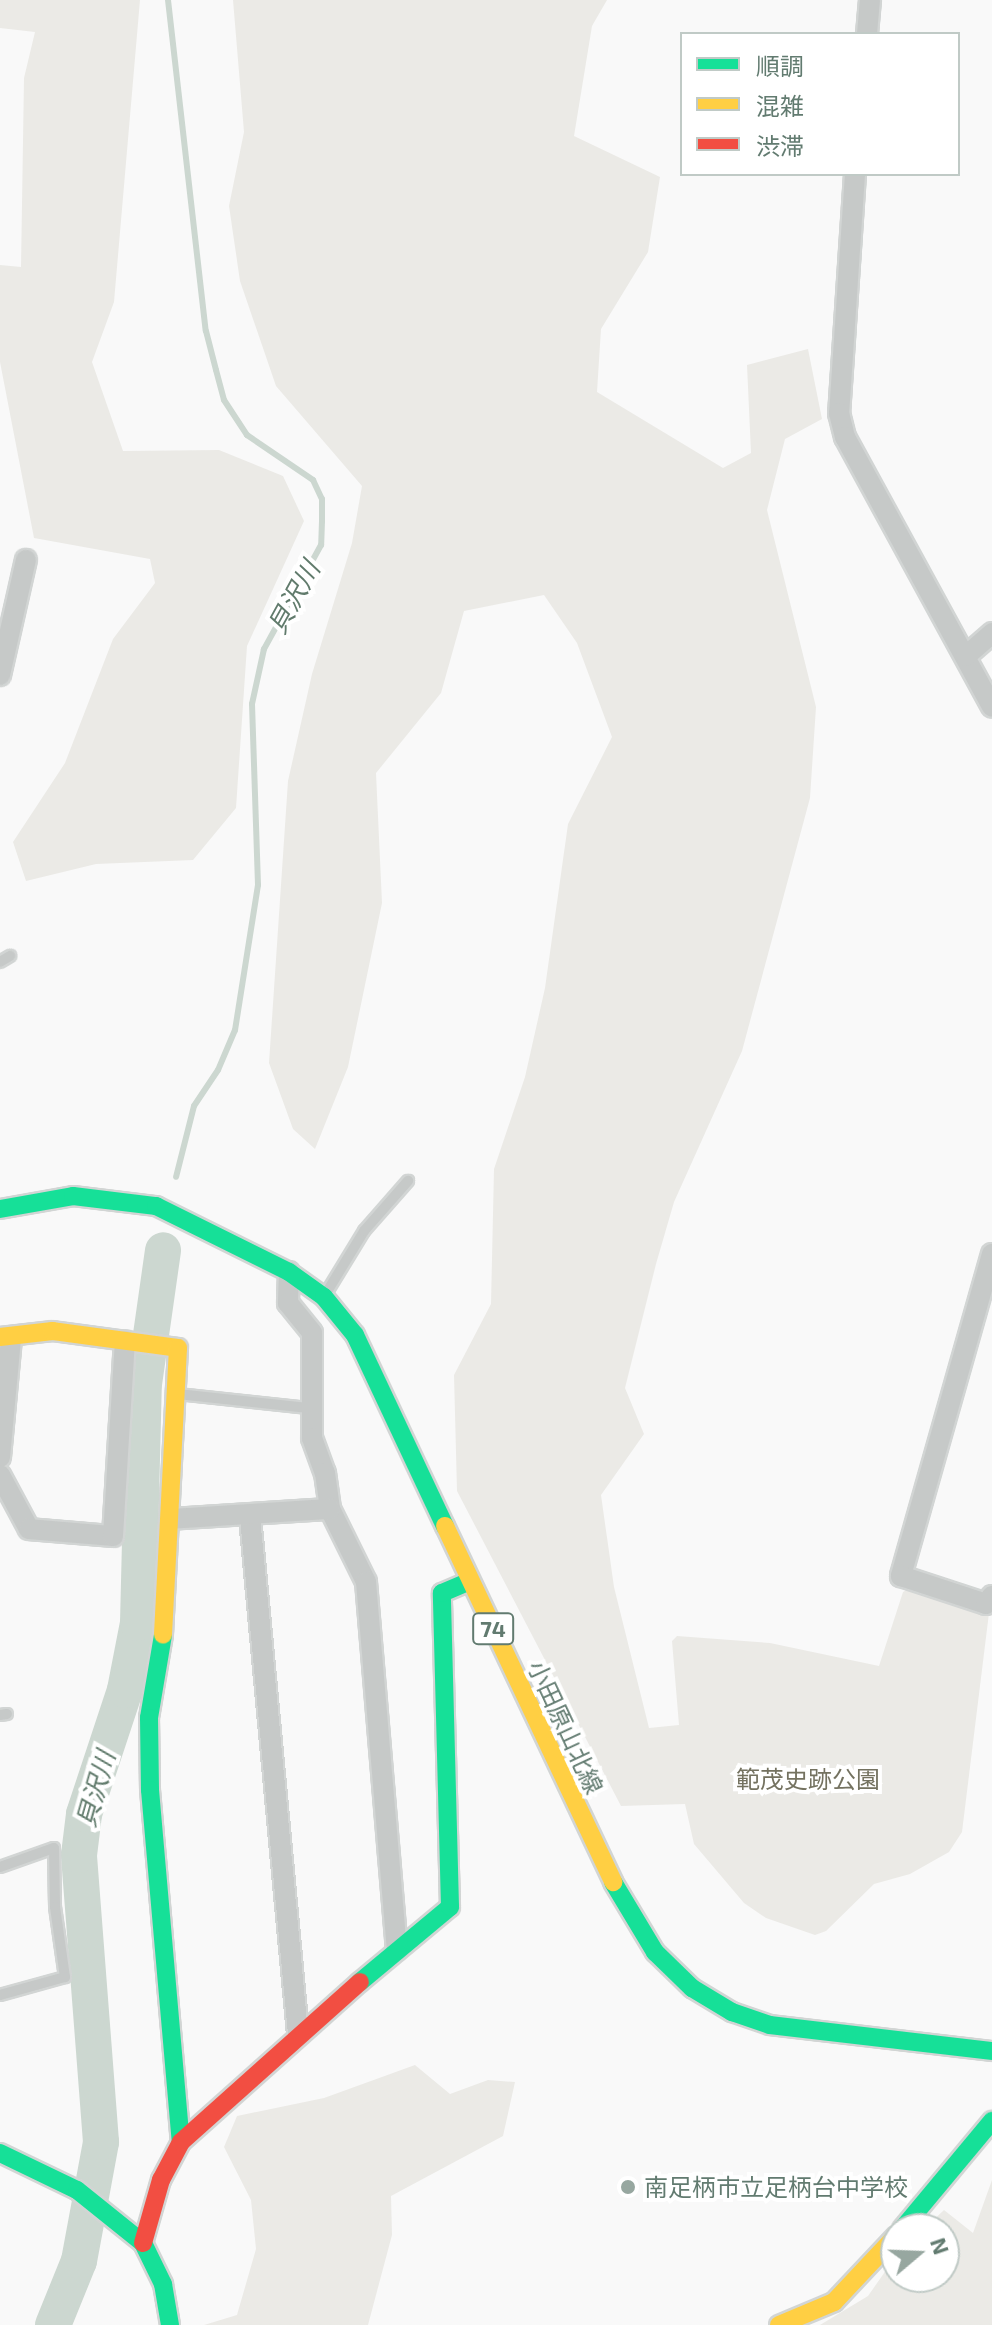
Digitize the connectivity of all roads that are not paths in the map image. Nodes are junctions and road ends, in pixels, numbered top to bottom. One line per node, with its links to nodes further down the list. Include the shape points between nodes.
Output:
1 (870, 0): 2 (street)
2 (867, 32)
3 (855, 176): 6 (street, via 838,356 839,413 852,450)
4 (26, 560): 7 (street)
5 (992, 633): 6 (street)
6 (966, 656): 8 (street)
7 (0, 675)
8 (992, 707)
9 (408, 1181): 13 (lane, via 364,1231)
10 (0, 1209): 12 (street, 小田原山北線 / 74, via 55,1198 119,1198 156,1206)
11 (992, 1254): 24 (street, via 901,1576 986,1604)
12 (289, 1272): 13 (street, 小田原山北線 / 74); 17 (street, via 288,1303 312,1333)
13 (324, 1297): 23 (street, 小田原山北線 / 74, via 355,1335)
14 (6, 1337): 15 (street, via 53,1331); 18 (street)
15 (125, 1341): 16 (street, via 178,1348); 19 (street, via 113,1536 29,1529)
16 (176, 1394): 17 (lane); 22 (street)
17 (310, 1408): 20 (street, via 309,1425)
18 (0, 1457)
19 (0, 1475)
20 (330, 1509): 21 (street); 26 (street, via 366,1582)
21 (250, 1517): 22 (street); 28 (street)
22 (170, 1519): 31 (street, via 165,1623 149,1718 149,1761)
23 (470, 1581): 26 (street, via 442,1593 452,1899 450,1907); 29 (street, 小田原山北線 / 74, via 624,1906 655,1952 692,1988 732,2012 770,2025)
24 (992, 1596)
25 (0, 1867): 27 (lane, via 54,1848 55,1907 65,1977)
26 (397, 1950): 28 (street)
27 (0, 1995)
28 (298, 2033): 31 (street)
29 (992, 2051)
30 (992, 2121): 33 (street)
31 (181, 2142): 34 (street, via 161,2180)
32 (0, 2153): 34 (street, via 77,2190)
33 (915, 2213)
34 (143, 2243): 36 (street, via 163,2284)
35 (880, 2253): 37 (street, via 834,2302)
36 (170, 2325)
37 (779, 2325)

